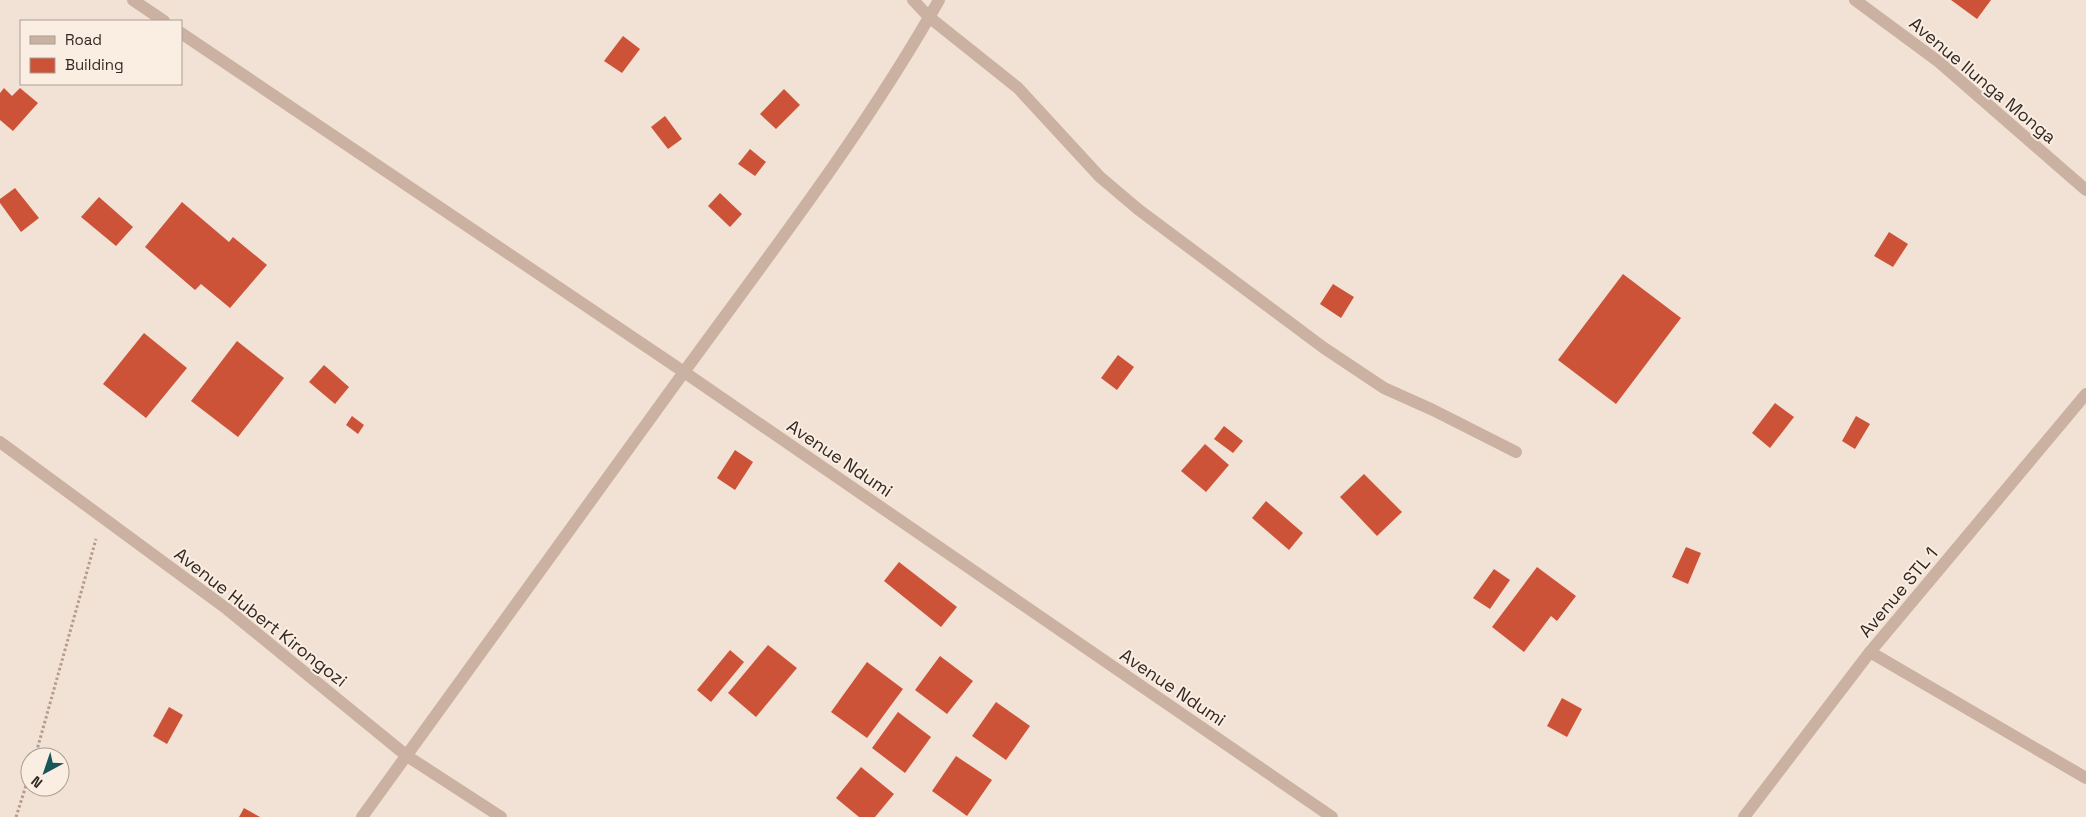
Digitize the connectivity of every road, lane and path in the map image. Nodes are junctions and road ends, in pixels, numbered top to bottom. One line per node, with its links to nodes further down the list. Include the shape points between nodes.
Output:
1 (133, 0): 6 (street)
2 (913, 0): 5 (street)
3 (939, 0): 5 (street)
4 (1855, 0): 8 (street, Avenue Ilunga Monga, via 1939,62)
5 (929, 17): 9 (street, via 846,150); 12 (street, via 1018,88 1100,177 1139,210 1324,348 1384,388)
6 (163, 20)
7 (182, 34): 9 (street, Avenue Ndumi)
8 (2086, 190)
9 (684, 372): 16 (street); 22 (street, Avenue Ndumi)
10 (2086, 394): 14 (street, Avenue STL 1)
11 (0, 442): 13 (street, Avenue Hubert Kirongozi)
12 (1516, 452)
13 (102, 517): 15 (path); 16 (street, Avenue Hubert Kirongozi, via 227,609)
14 (1870, 652): 17 (street); 23 (street, Avenue STL 1)
15 (38, 747)
16 (407, 756): 20 (street); 21 (street, Avenue Hubert Kirongozi)
17 (2086, 778)
18 (22, 797): 19 (path)
19 (16, 817)
20 (362, 817)
21 (501, 817)
22 (1332, 817)
23 (1744, 817)

